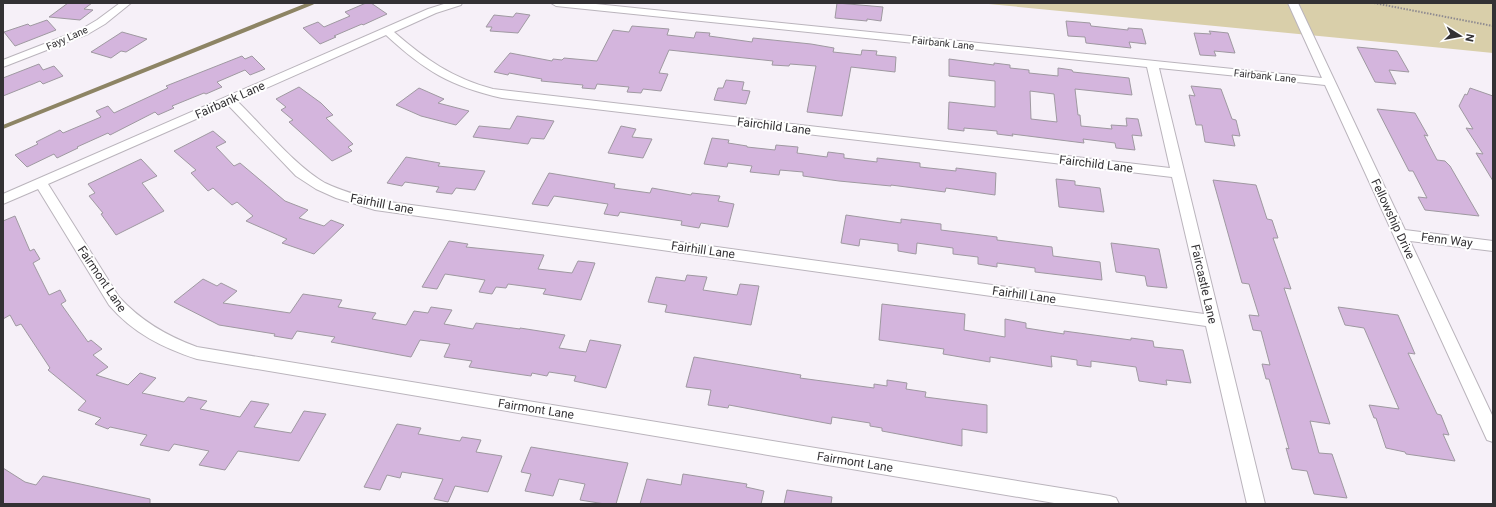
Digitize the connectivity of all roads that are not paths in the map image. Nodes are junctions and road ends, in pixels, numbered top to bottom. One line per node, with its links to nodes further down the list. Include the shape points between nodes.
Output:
1 (126, 3): 6 (street, Fayy Lane, via 84,32)
2 (457, 3): 5 (street, Fairbank Lane)
3 (556, 3): 7 (street, Fairbank Lane)
4 (1293, 3): 8 (street, Fellowship Drive)
5 (387, 31): 9 (street, Fairbank Lane); 10 (street, Fairchild Lane, via 442,73 502,94)
6 (3, 64)
7 (1152, 64): 8 (street, Fairbank Lane); 10 (street, Faircastle Lane)
8 (1330, 82): 13 (street, Fellowship Drive)
9 (230, 100): 11 (street, Fairbank Lane); 15 (street, Fairhill Lane, via 301,173 341,195 375,205)
10 (1178, 173): 15 (street, Faircastle Lane)
11 (41, 183): 12 (street, Fairbank Lane); 17 (street, Fairmont Lane, via 119,308 147,330 171,344 190,351)
12 (3, 199)
13 (1401, 235): 14 (street, Fenn Way); 16 (street, Fellowship Drive)
14 (1493, 246)
15 (1212, 321): 18 (street, Faircastle Lane)
16 (1493, 435)
17 (1110, 504)
18 (1256, 504)

